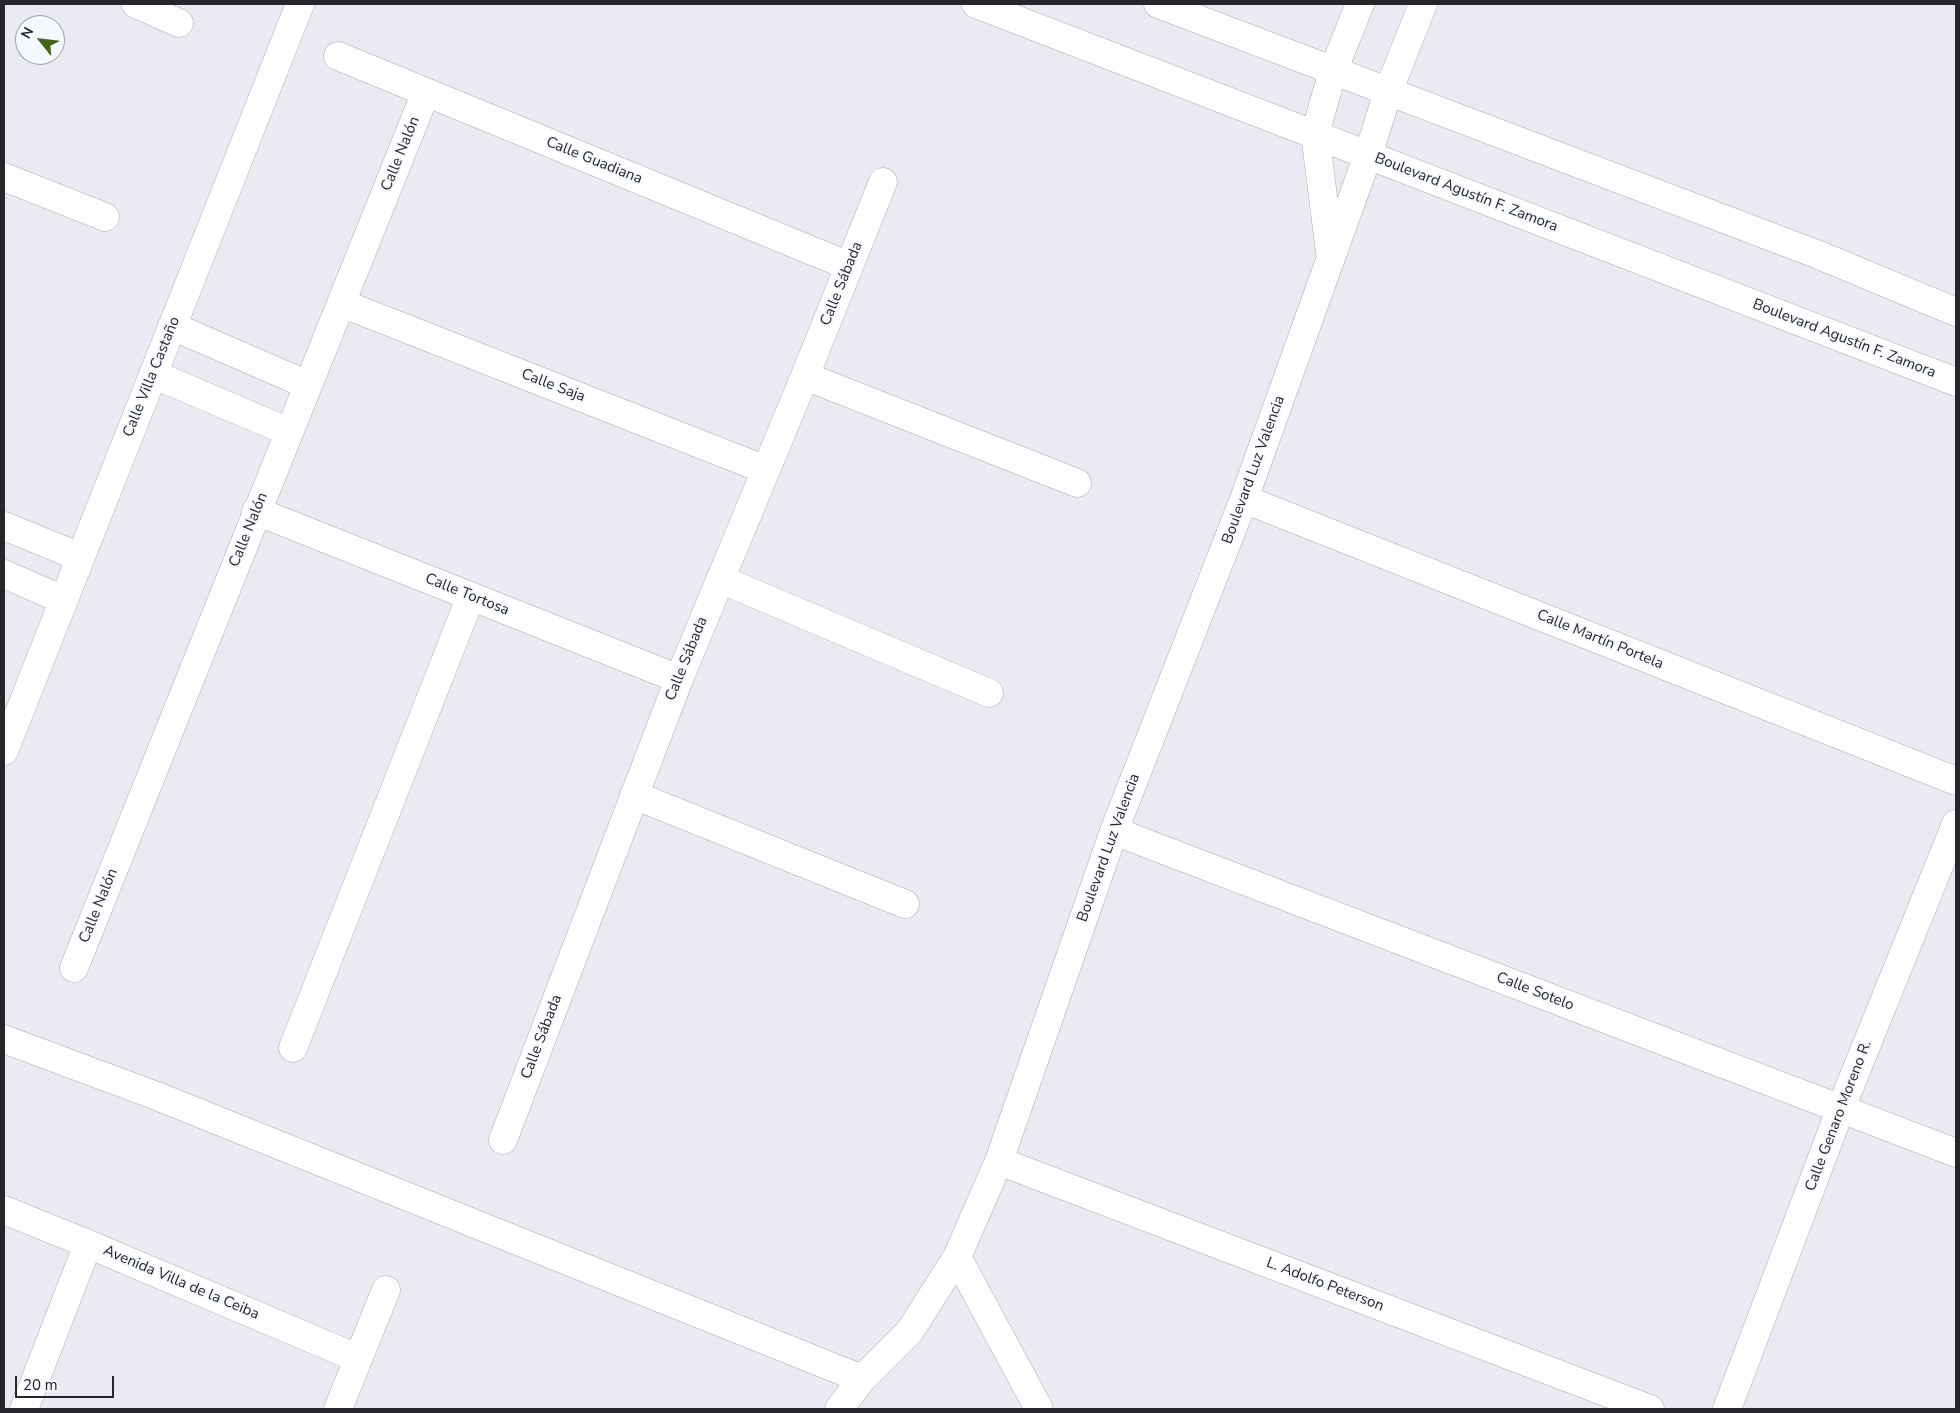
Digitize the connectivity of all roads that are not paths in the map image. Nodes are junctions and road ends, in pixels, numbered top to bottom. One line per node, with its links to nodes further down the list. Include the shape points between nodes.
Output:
1 (136, 4): 7 (street)
2 (300, 4): 21 (street, Calle Villa Castaño)
3 (976, 4): 12 (street, Boulevard Agustín F. Zamora)
4 (1158, 4): 9 (street)
5 (1360, 4): 9 (street, Boulevard Luz Valencia)
6 (1423, 4): 11 (street, Boulevard Luz Valencia)
7 (179, 23)
8 (338, 56): 10 (street, Calle Guadiana)
9 (1333, 71): 11 (street); 12 (street, Boulevard Luz Valencia)
10 (426, 92): 18 (street, Calle Guadiana); 19 (street, Calle Nalón)
11 (1388, 92): 13 (street, Boulevard Luz Valencia); 20 (street, via 1819,255)
12 (1315, 134): 13 (street, Boulevard Agustín F. Zamora); 17 (street, Boulevard Luz Valencia)
13 (1368, 155): 17 (street, Boulevard Luz Valencia); 24 (street, Boulevard Agustín F. Zamora)
14 (4, 177): 16 (street)
15 (884, 182): 18 (street, Calle Sábada)
16 (105, 217)
17 (1331, 259): 29 (street, Boulevard Luz Valencia)
18 (849, 266): 23 (street, Calle Sábada)
19 (341, 303): 25 (street, Calle Nalón); 27 (street, Calle Saja)
20 (1956, 312)
21 (172, 326): 22 (street, Calle Villa Castaño); 25 (street)
22 (153, 374): 26 (street); 32 (street, Calle Villa Castaño)
23 (805, 376): 27 (street, Calle Sábada); 28 (street)
24 (1956, 382)
25 (308, 385): 26 (street, Calle Nalón)
26 (289, 432): 30 (street, Calle Nalón)
27 (766, 470): 34 (street, Calle Sábada)
28 (1077, 483)
29 (1244, 499): 40 (street, Calle Martín Portela); 43 (street, Boulevard Luz Valencia)
30 (256, 511): 35 (street, Calle Tortosa); 45 (street, Calle Nalón)
31 (4, 526): 32 (street)
32 (80, 557): 36 (street, Calle Villa Castaño)
33 (4, 574): 36 (street)
34 (720, 579): 37 (street, Calle Sábada); 38 (street)
35 (471, 596): 37 (street, Calle Tortosa); 47 (street)
36 (63, 600): 39 (street, Calle Villa Castaño)
37 (679, 678): 41 (street, Calle Sábada)
38 (989, 692)
39 (4, 751)
40 (1956, 781)
41 (634, 795): 44 (street); 49 (street, Calle Sábada)
42 (1956, 824): 48 (street, Calle Genaro Moreno R.)
43 (1114, 831): 48 (street, Calle Sotelo); 51 (street, Boulevard Luz Valencia)
44 (905, 904)
45 (74, 968)
46 (4, 1039): 57 (street, via 154,1095)
47 (293, 1048)
48 (1841, 1108): 50 (street, Calle Sotelo); 63 (street, Calle Genaro Moreno R.)
49 (503, 1140)
50 (1956, 1153)
51 (999, 1161): 54 (street, Boulevard Luz Valencia); 62 (street, L. Adolfo Peterson)
52 (4, 1210): 53 (street, Avenida Villa de la Ceiba)
53 (88, 1244): 56 (street, Avenida Villa de la Ceiba); 58 (street)
54 (956, 1257): 57 (street, Boulevard Luz Valencia, via 910,1331); 61 (street)
55 (386, 1290): 56 (street)
56 (357, 1358): 59 (street)
57 (862, 1378): 60 (street, Boulevard Luz Valencia)
58 (24, 1409)
59 (338, 1409)
60 (839, 1409)
61 (1040, 1409)
62 (1650, 1409)
63 (1727, 1409)

